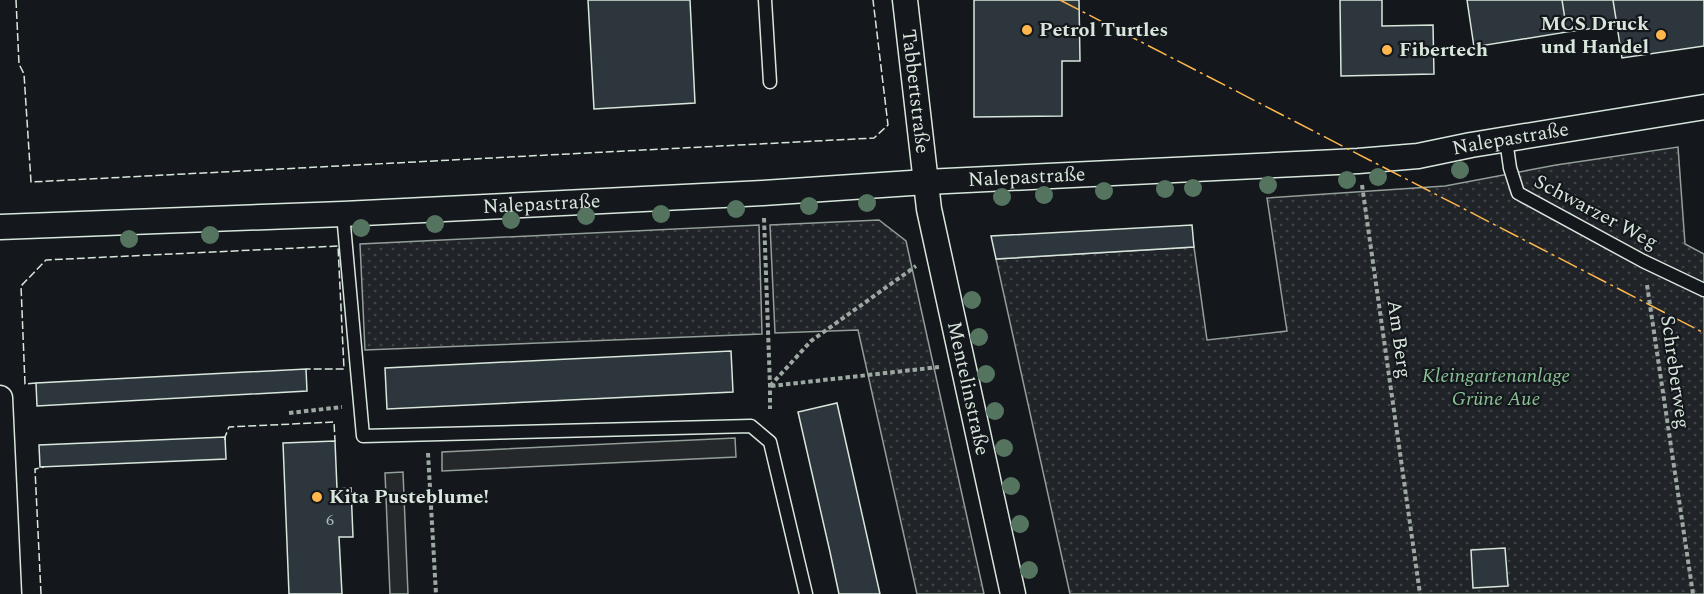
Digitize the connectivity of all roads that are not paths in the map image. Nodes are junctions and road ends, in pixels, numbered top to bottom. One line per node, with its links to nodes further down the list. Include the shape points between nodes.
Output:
1 (765, 0): 3 (lane)
2 (905, 0): 6 (street, Tabbertstraße)
3 (770, 82)
4 (1704, 107): 5 (street, Nalepastraße)
5 (1506, 140): 6 (street, Nalepastraße, via 1418,156 1358,161); 9 (lane, Schwarzer Weg, via 1518,193)
6 (926, 182): 7 (street, Nalepastraße); 13 (street, Mentelinstraße)
7 (344, 214): 8 (street, Nalepastraße); 12 (lane, via 363,436 751,426 770,442)
8 (0, 227)
9 (1704, 290)
10 (0, 398): 11 (street)
11 (9, 594)
12 (806, 594)
13 (1013, 594)

